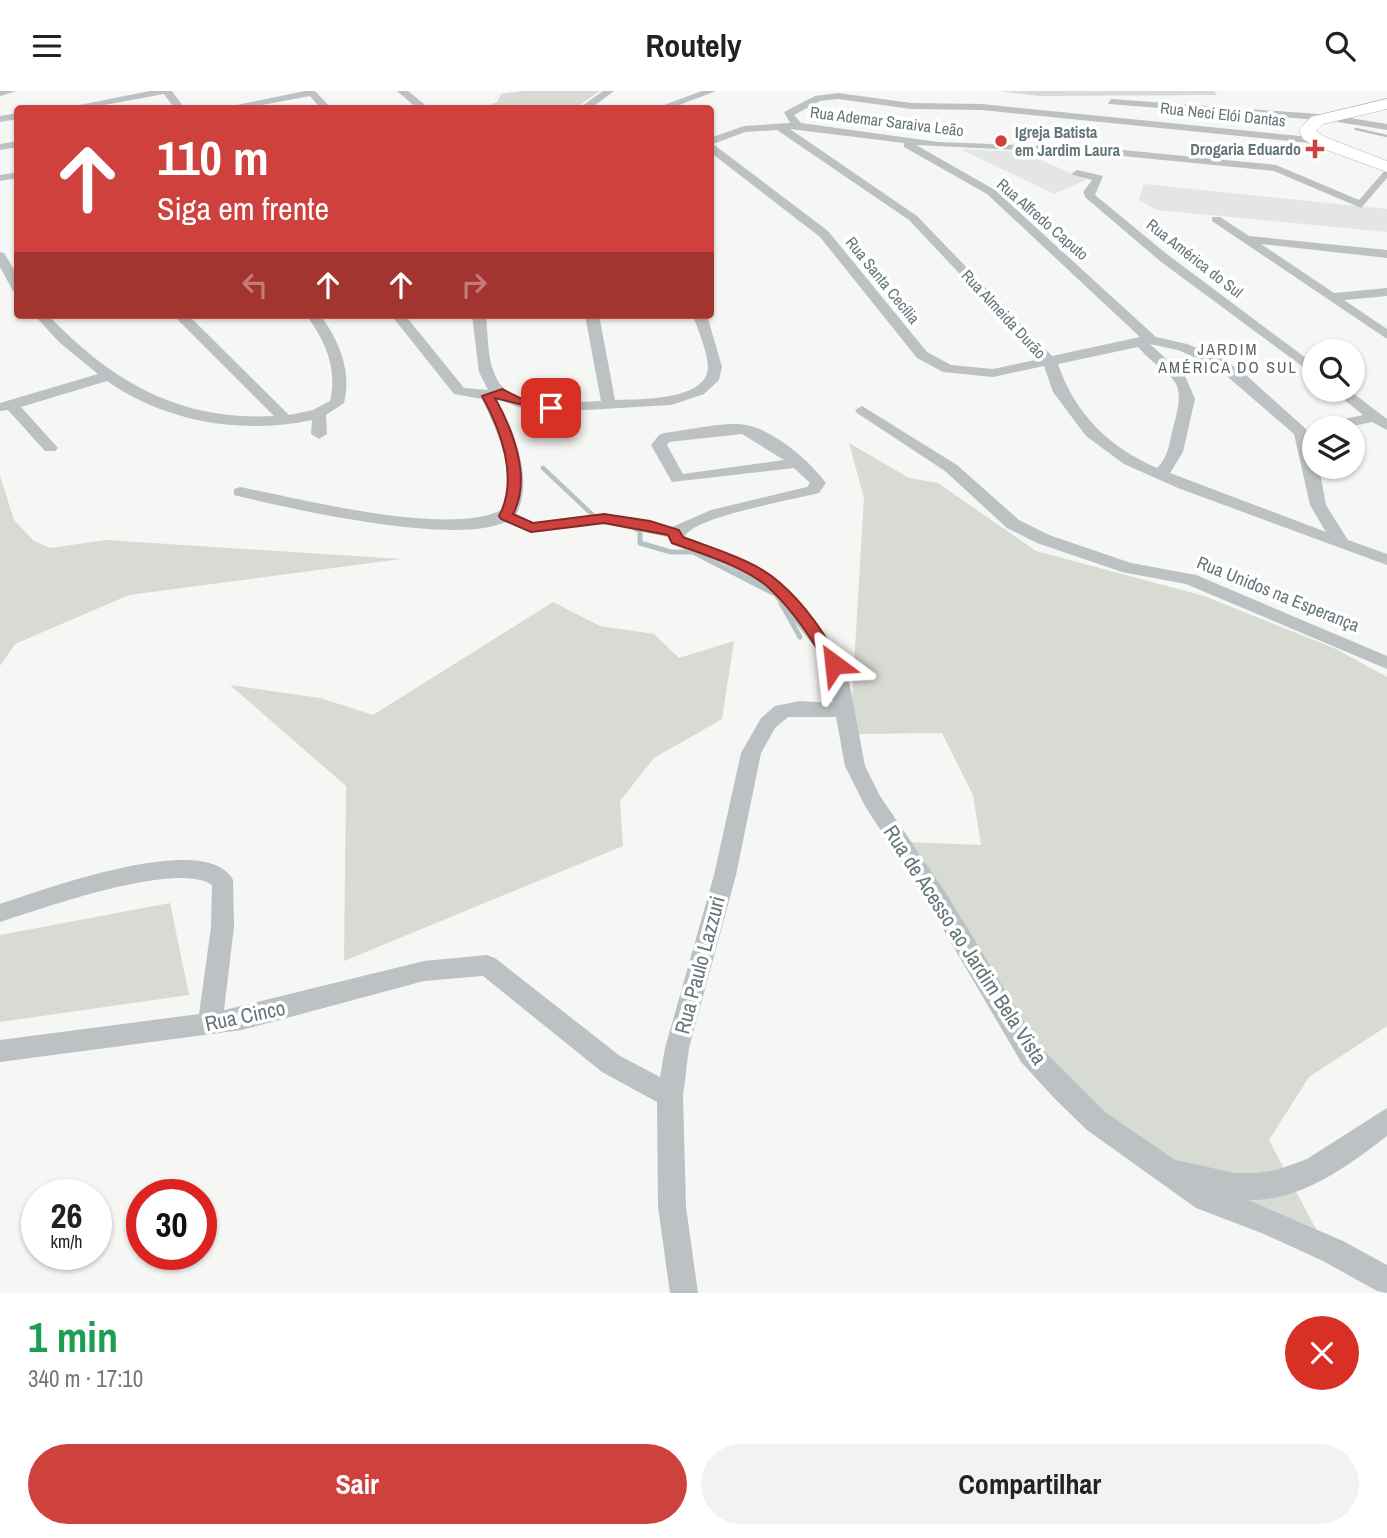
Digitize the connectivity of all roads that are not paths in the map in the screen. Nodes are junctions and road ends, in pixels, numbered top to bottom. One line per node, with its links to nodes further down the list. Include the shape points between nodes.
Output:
1 (12, 91): 7 (street)
2 (166, 91): 11 (street); 12 (street)
3 (402, 91): 15 (street)
4 (609, 91): 16 (street)
5 (711, 91): 17 (street)
6 (311, 92): 13 (street); 14 (street)
7 (0, 93)
8 (836, 95): 18 (street); 26 (street, Rua Neci Elói Dantas, via 911,106 982,107)
9 (1111, 101): 19 (street)
10 (1387, 104): 19 (main road)
11 (87, 105)
12 (177, 105)
13 (243, 105)
14 (323, 105)
15 (420, 105)
16 (589, 105)
17 (670, 105)
18 (799, 106): 21 (street, via 788,116); 23 (street)
19 (1325, 119): 22 (street); 24 (street); 26 (main road, via 1307,130)
20 (778, 126): 21 (street, Rua Ademar Saraiva Leão); 23 (street, Rua Ademar Saraiva Leão); 47 (street, Rua Almeida Durão, via 913,218)
21 (798, 126): 25 (street, Rua Ademar Saraiva Leão)
22 (1387, 127)
23 (736, 131): 27 (street)
24 (1367, 136)
25 (901, 141): 29 (street, Rua Ademar Saraiva Leão, via 1057,147 1262,166 1288,171 1361,205); 46 (street, Rua Alfredo Caputo, via 991,193)
26 (1319, 141): 29 (main road)
27 (714, 143)
28 (714, 148): 47 (street, Rua Santa Cecília, via 824,234 929,360 948,369 979,373)
29 (1387, 169)
30 (1077, 173): 48 (street, Rua América do Sul, via 1099,178 1090,196)
31 (1216, 219): 32 (street)
32 (1245, 239): 33 (street); 37 (street)
33 (1387, 254)
34 (1, 258): 35 (street)
35 (14, 281)
36 (1387, 292): 37 (street)
37 (1335, 297): 45 (street)
38 (44, 319): 49 (street)
39 (184, 319): 58 (street)
40 (316, 319): 55 (street, via 330,338 338,374 339,398)
41 (401, 319): 50 (street, via 459,391)
42 (479, 319): 50 (street, via 486,372)
43 (594, 319): 52 (street)
44 (701, 319): 52 (street, via 715,367 712,380 679,400)
45 (1387, 335)
46 (1145, 341): 47 (street, Rua Santa Cecília); 59 (street, via 1175,345 1220,363); 64 (street, via 1147,351 1175,371 1187,391 1180,447)
47 (1050, 362): 64 (street, Rua Almeida Durão, via 1060,392 1091,433 1129,461)
48 (1302, 362)
49 (107, 376): 53 (street); 58 (street, via 160,404 226,420)
50 (495, 394): 52 (street, via 544,408); 67 (street, via 514,473 513,502)
51 (1355, 402): 56 (street)
52 (609, 405)
53 (6, 406): 62 (street)
54 (862, 410): 71 (street, Rua Unidos na Esperança, via 951,468 1013,524 1043,539 1128,568 1190,579)
55 (320, 414): 58 (street); 61 (street)
56 (1374, 417): 57 (street); 60 (street)
57 (1365, 419)
58 (286, 420)
59 (1302, 423)
60 (1387, 426)
61 (319, 433)
62 (50, 448)
63 (796, 463): 63 (street, via 678,479 659,445 664,438 744,429); 68 (street, via 817,480 813,490 705,516)
64 (1159, 475): 69 (street, Rua Almeida Durão)
65 (1313, 479): 69 (street, via 1318,505)
66 (240, 492): 67 (street, via 383,519 465,524)
67 (504, 517): 68 (street, via 531,528 596,520 650,525)
68 (674, 533): 72 (street, via 677,540 754,573 790,600 828,649)
69 (1340, 541): 70 (street, Rua Almeida Durão)
70 (1387, 560)
71 (1387, 663)
72 (843, 710): 76 (street, Rua Paulo Lazzuri, via 782,711 768,723 751,753 725,875 677,1048); 78 (street, Rua de Acesso ao Jardim Bela Vista, via 855,766 872,800 1030,1054 1096,1121)
73 (0, 913): 74 (street, via 120,878 174,868 216,873 223,882)
74 (210, 1024): 75 (street, Rua Cinco); 76 (street, Rua Cinco, via 424,971 487,965 611,1064)
75 (0, 1051)
76 (670, 1096): 80 (street, Rua Paulo Lazzuri, via 672,1207)
77 (1387, 1120): 78 (street, Rua de Acesso ao Jardim Bela Vista, via 1315,1168 1278,1184 1238,1187)
78 (1169, 1172): 79 (street, Rua de Acesso ao Jardim Bela Vista, via 1206,1198 1283,1228)
79 (1387, 1282)
80 (683, 1293)

